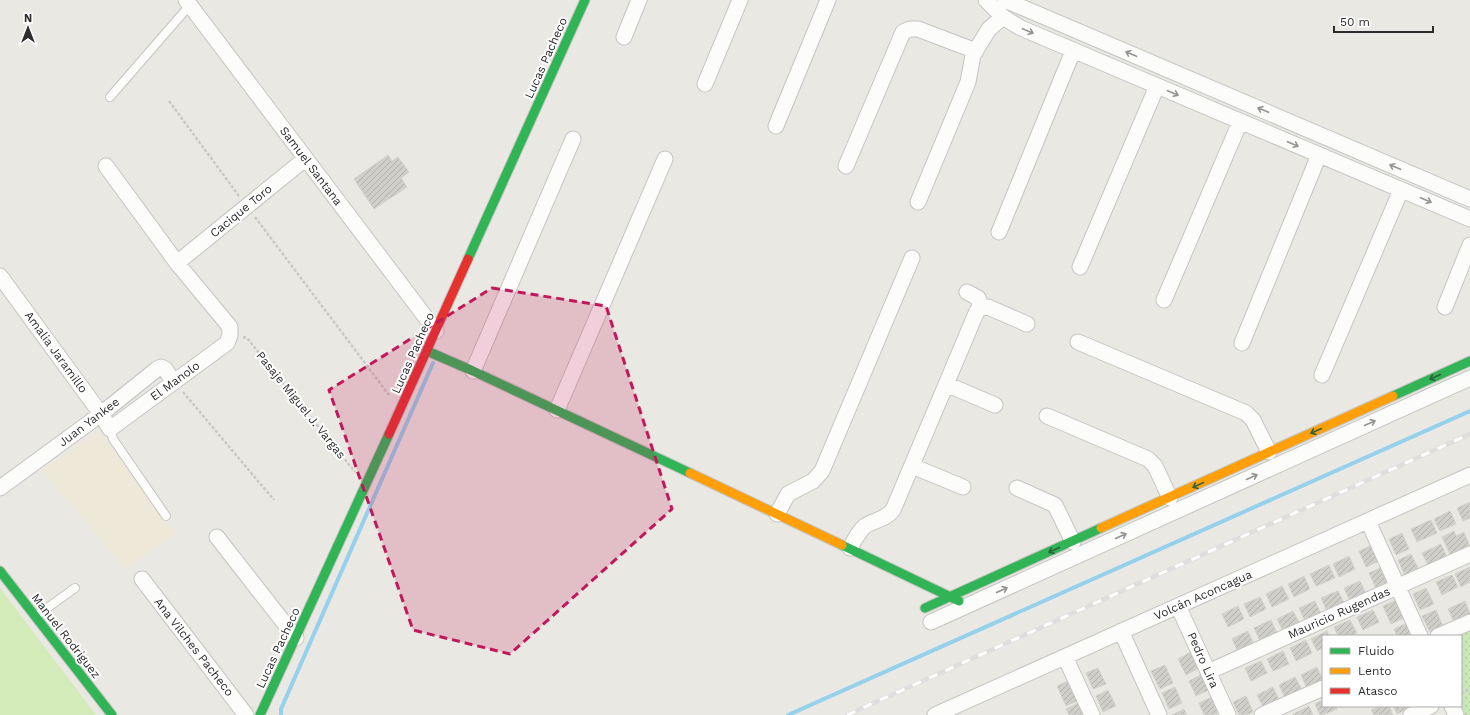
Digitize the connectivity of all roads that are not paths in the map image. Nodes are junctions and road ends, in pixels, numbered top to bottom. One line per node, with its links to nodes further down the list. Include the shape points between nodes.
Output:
1 (585, 0): 38 (street, Lucas Pacheco)
2 (639, 0): 9 (street)
3 (740, 0): 12 (street)
4 (828, 0): 16 (street)
5 (986, 0): 8 (street)
6 (1005, 0): 24 (street, one-way to 6)
7 (188, 2): 14 (lane); 19 (street, Samuel Santana)
8 (1003, 17): 10 (street, via 989,29); 11 (street, one-way to 11, via 1021,28)
9 (624, 37)
10 (976, 51): 22 (street, via 918,29 903,32); 25 (street, via 968,82)
11 (1073, 51): 13 (street); 27 (street)
12 (705, 84)
13 (1157, 86): 15 (street, one-way to 15); 31 (street)
14 (110, 97)
15 (1240, 122): 18 (street, one-way to 18); 34 (street)
16 (776, 126)
17 (573, 139): 43 (street)
18 (1319, 156): 23 (street); 40 (street)
19 (305, 159): 30 (street, Cacique Toro); 38 (street, Samuel Santana)
20 (666, 159): 49 (street)
21 (106, 166): 30 (street)
22 (846, 166)
23 (1401, 190): 26 (street, one-way to 26); 44 (street)
24 (1470, 199)
25 (918, 202)
26 (1470, 219)
27 (999, 232)
28 (1470, 245): 35 (street)
29 (912, 258): 60 (street, via 822,471 813,481 788,494)
30 (177, 263): 46 (street, El Manolo, via 230,331 227,343)
31 (1080, 267)
32 (0, 276): 50 (street, Amalia Jaramillo)
33 (967, 292): 36 (street, via 978,298)
34 (1164, 300)
35 (1445, 307)
36 (981, 308): 37 (street, via 988,307); 47 (street, via 977,311)
37 (1027, 324)
38 (436, 331): 41 (street, Lucas Pacheco)
39 (1078, 342): 53 (street, via 1246,413 1253,420)
40 (1242, 343)
41 (427, 351): 43 (street); 80 (street, Lucas Pacheco)
42 (1470, 361): 53 (street, one-way to 53)
43 (473, 371): 49 (street)
44 (1322, 375)
45 (1470, 378): 72 (street, one-way to 45)
46 (174, 381): 50 (street, Juan Yankee, via 165,369 159,368); 52 (street, El Manolo)
47 (946, 384): 48 (street); 54 (street)
48 (995, 405)
49 (557, 410): 60 (street)
50 (101, 414): 52 (street, Amalia Jaramillo); 57 (street, Juan Yankee)
51 (1047, 416): 59 (street, via 1148,458 1155,466)
52 (110, 429): 61 (lane, via 113,440)
53 (1269, 452): 59 (street, one-way to 59)
54 (912, 466): 56 (street); 65 (street, via 893,510 886,517 862,529)
55 (1470, 475): 62 (street, Volcán Aconcagua)
56 (963, 487)
57 (0, 488)
58 (1017, 488): 64 (street, via 1055,505)
59 (1170, 498): 64 (street)
60 (777, 514): 65 (street)
61 (166, 516)
62 (1368, 521): 69 (street); 73 (street, Volcán Aconcagua)
63 (217, 536): 80 (street)
64 (1073, 542): 71 (street, one-way to 71)
65 (850, 548): 71 (street)
66 (1470, 554): 69 (street, Mauricio Rugendas)
67 (0, 571): 75 (street, Manuel Rodríguez)
68 (142, 580): 86 (street, Ana Vilches Pacheco)
69 (1398, 587): 78 (street); 82 (street, Mauricio Rugendas)
70 (74, 588): 75 (lane)
71 (953, 597): 72 (street); 74 (street)
72 (967, 606): 74 (street)
73 (1178, 606): 77 (street, Volcán Aconcagua); 82 (street, Pedro Lira)
74 (928, 615)
75 (35, 616): 85 (street, Manuel Rodríguez)
76 (1470, 622): 79 (street)
77 (1121, 631): 81 (street, Volcán Aconcagua); 90 (street)
78 (1420, 635)
79 (1440, 635)
80 (296, 638): 87 (street, Lucas Pacheco)
81 (1065, 657): 88 (street, Volcán Aconcagua); 89 (street)
82 (1208, 672): 91 (street, Pedro Lira)
83 (1322, 688): 92 (street)
84 (1429, 707): 93 (street)
85 (112, 715)
86 (246, 715)
87 (260, 715)
88 (935, 715)
89 (1092, 715)
90 (1159, 715)
91 (1228, 715)
92 (1262, 715)
93 (1411, 715)

